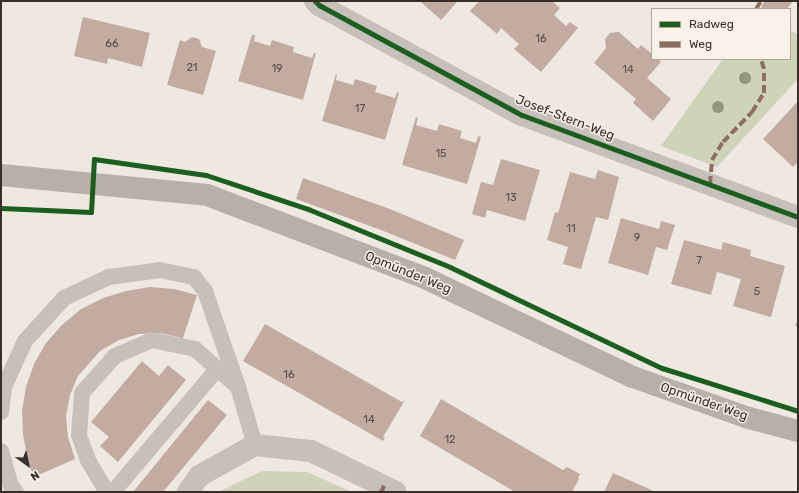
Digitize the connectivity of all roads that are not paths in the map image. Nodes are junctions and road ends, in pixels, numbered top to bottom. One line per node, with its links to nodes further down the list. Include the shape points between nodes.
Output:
1 (315, 1): 3 (street, Josef-Stern-Weg, via 522,115)
2 (1, 175): 7 (main road, Opmünder Weg, via 206,194 425,278 633,378 749,418)
3 (798, 217)
4 (218, 368): 5 (lane); 11 (lane, via 195,349 152,340 115,356 82,393 79,435 88,460); 12 (lane)
5 (238, 387): 6 (lane, via 205,291 194,276 160,270 109,278 64,298 25,341 4,387); 8 (lane)
6 (1, 412)
7 (798, 431)
8 (255, 445): 13 (street, via 199,476); 14 (street, via 312,451)
9 (1, 451): 10 (lane, via 11,486)
10 (16, 492)
11 (107, 492)
12 (113, 492)
13 (188, 492)
14 (396, 492)

